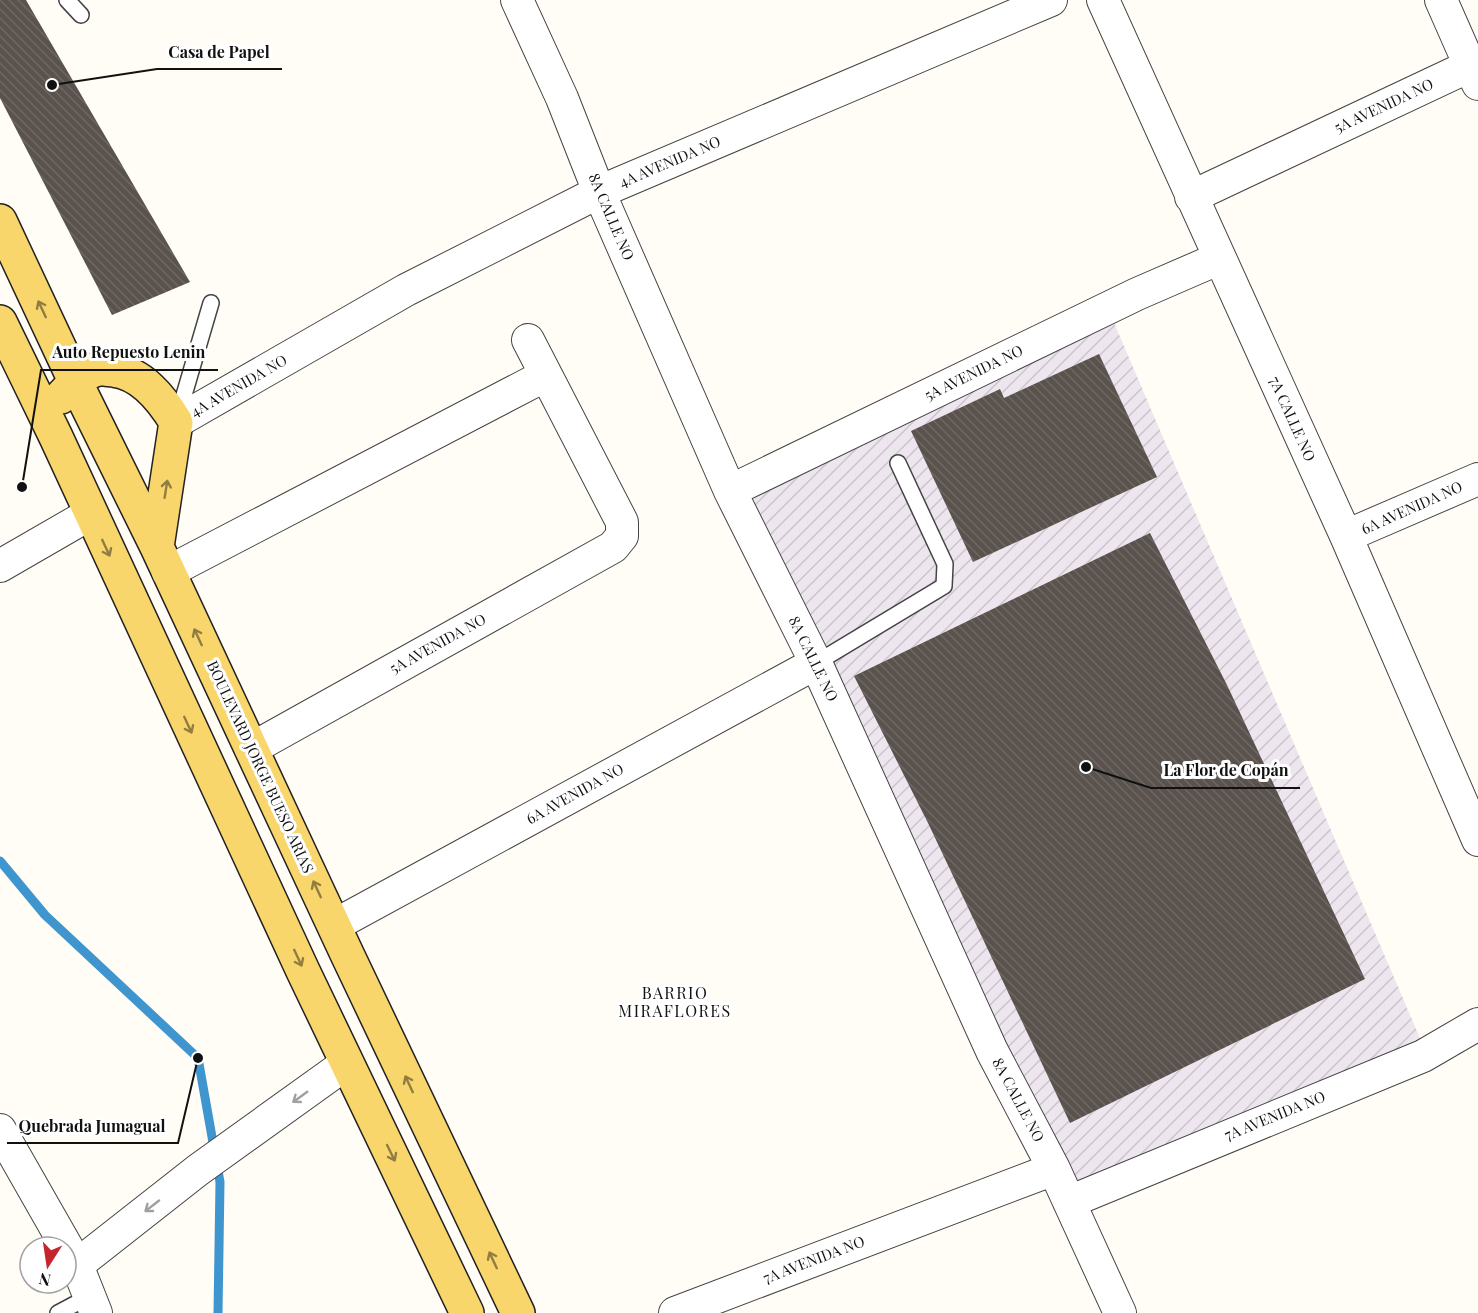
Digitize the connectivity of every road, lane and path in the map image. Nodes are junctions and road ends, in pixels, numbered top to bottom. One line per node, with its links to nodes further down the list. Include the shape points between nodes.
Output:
1 (67, 0): 6 (lane)
2 (517, 0): 8 (street, 8A CALLE NO)
3 (1051, 0): 8 (street, 4A AVENIDA NO)
4 (1103, 0): 9 (street, 7A CALLE NO)
5 (1441, 0): 7 (street)
6 (81, 15)
7 (1475, 71): 9 (street, 5A AVENIDA NO)
8 (599, 192): 17 (street, 4A AVENIDA NO, via 406,290); 21 (street, 8A CALLE NO)
9 (1191, 197): 11 (street, 7A CALLE NO)
10 (0, 221): 16 (main road, BOULEVARD JORGE BUESO ARIAS, one-way to 10)
11 (1220, 258): 21 (street, 5A AVENIDA NO); 23 (street, 7A CALLE NO)
12 (211, 303): 17 (lane)
13 (0, 322): 18 (main road)
14 (528, 340): 15 (street)
15 (546, 375): 24 (street); 27 (street, 5A AVENIDA NO, via 622,522 622,536 613,547)
16 (75, 381): 17 (main road, via 99,369 126,371 166,405); 18 (main road, via 61,398); 24 (main road, BOULEVARD JORGE BUESO ARIAS)
17 (176, 422): 24 (main road, one-way to 17)
18 (56, 437): 22 (main road)
19 (898, 463): 26 (lane, via 945,564 944,586)
20 (1478, 479): 23 (street, 6A AVENIDA NO)
21 (730, 491): 26 (street, 8A CALLE NO)
22 (90, 514): 25 (street); 31 (main road, one-way to 31)
23 (1346, 537): 28 (street, 7A CALLE NO)
24 (162, 560): 27 (main road, BOULEVARD JORGE BUESO ARIAS, one-way to 24)
25 (0, 566)
26 (816, 663): 29 (street, 6A AVENIDA NO); 33 (street, 8A CALLE NO, via 992,1051)
27 (250, 748): 29 (main road, BOULEVARD JORGE BUESO ARIAS, one-way to 27)
28 (1478, 840)
29 (334, 925): 41 (main road, BOULEVARD JORGE BUESO ARIAS, one-way to 29)
30 (1478, 1024): 34 (street, 7A AVENIDA NO, via 1423,1056)
31 (347, 1063): 36 (street, one-way to 36, via 198,1170); 40 (main road, one-way to 40)
32 (0, 1130): 35 (street)
33 (1054, 1169): 34 (street, 8A CALLE NO); 42 (street, 7A AVENIDA NO)
34 (1069, 1202): 43 (street, 8A CALLE NO)
35 (60, 1235)
36 (78, 1264)
37 (78, 1267): 38 (street)
38 (93, 1304): 39 (lane)
39 (58, 1313)
40 (467, 1313)
41 (518, 1313)
42 (675, 1313)
43 (1120, 1313)

